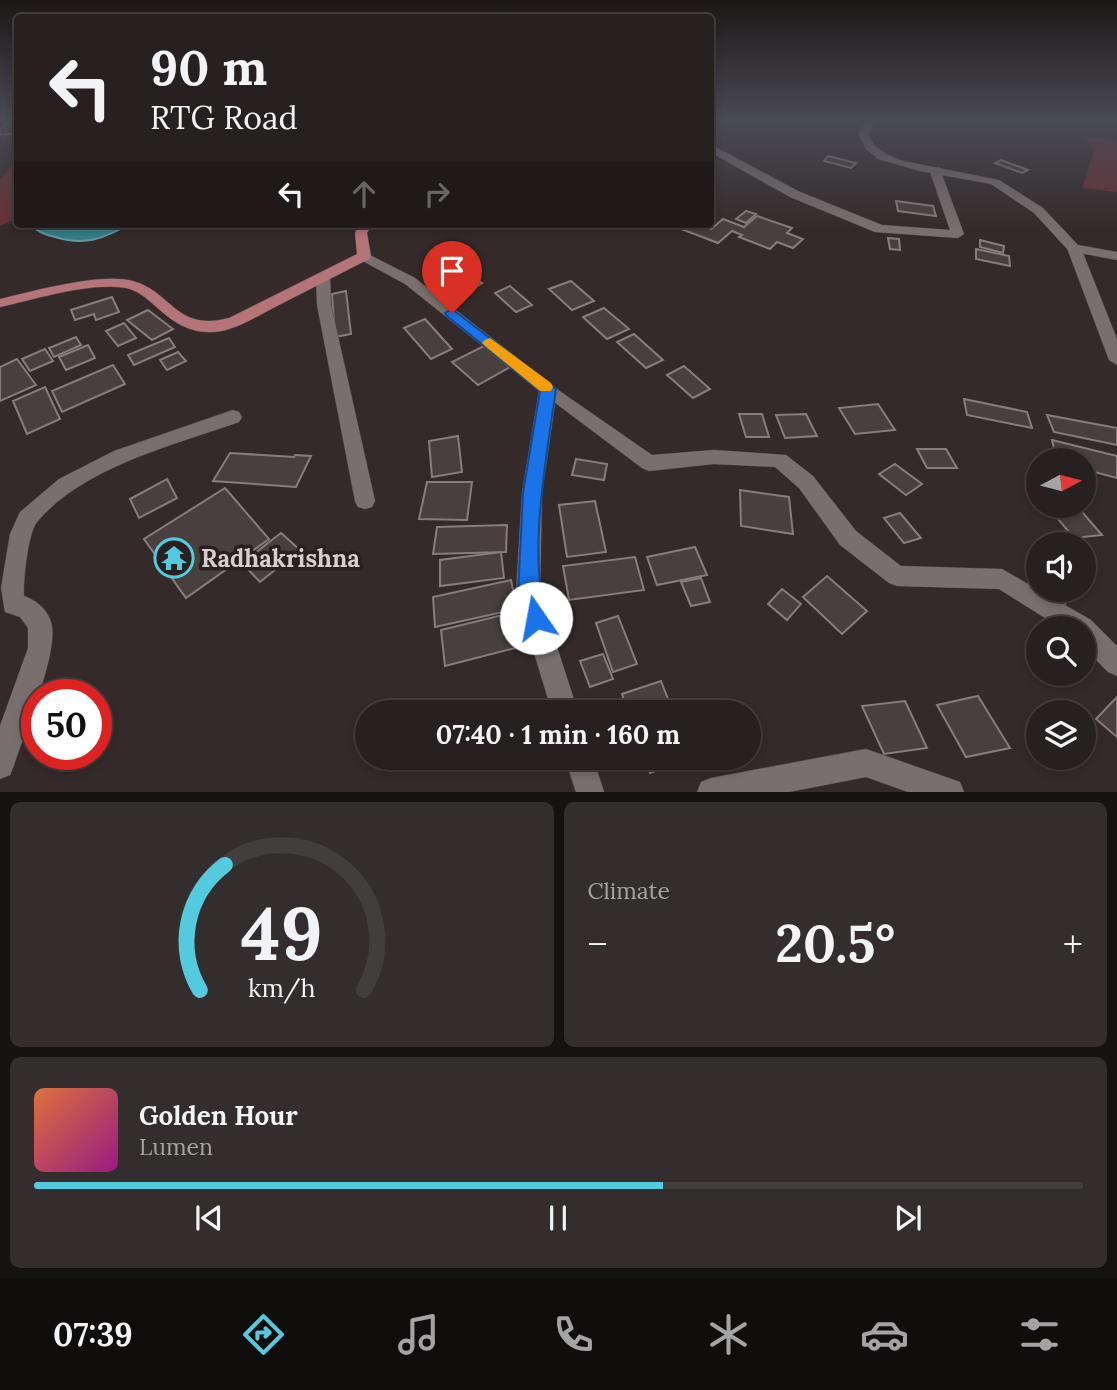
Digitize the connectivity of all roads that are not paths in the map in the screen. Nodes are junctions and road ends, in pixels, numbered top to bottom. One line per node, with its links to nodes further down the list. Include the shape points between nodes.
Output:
1 (728, 157): 3 (street, via 794,194 880,229 958,234)
2 (886, 157): 3 (street, via 914,168)
3 (935, 169): 5 (street, via 997,183 1057,224)
4 (364, 228): 6 (main road)
5 (1074, 248): 7 (street); 10 (street)
6 (364, 256): 8 (main road); 11 (street, via 410,281)
7 (1117, 256)
8 (323, 276): 9 (main road, via 234,322 214,327 173,316 130,284 83,285); 13 (street, via 324,305)
9 (0, 303)
10 (1117, 359)
11 (548, 389): 14 (street, via 649,463 714,457 779,460 806,482 848,538 897,576 1002,579); 17 (street, via 533,493 528,594)
12 (233, 417): 18 (street, via 121,456 65,485 27,518 12,588 13,604 27,608 40,624 40,648)
13 (365, 501)
14 (1062, 616)
15 (1096, 642): 16 (street)
16 (1117, 663)
17 (561, 700)
18 (0, 765)
19 (583, 770): 20 (street)
20 (590, 792)
21 (710, 792): 22 (street, via 866,763)
22 (950, 792)

